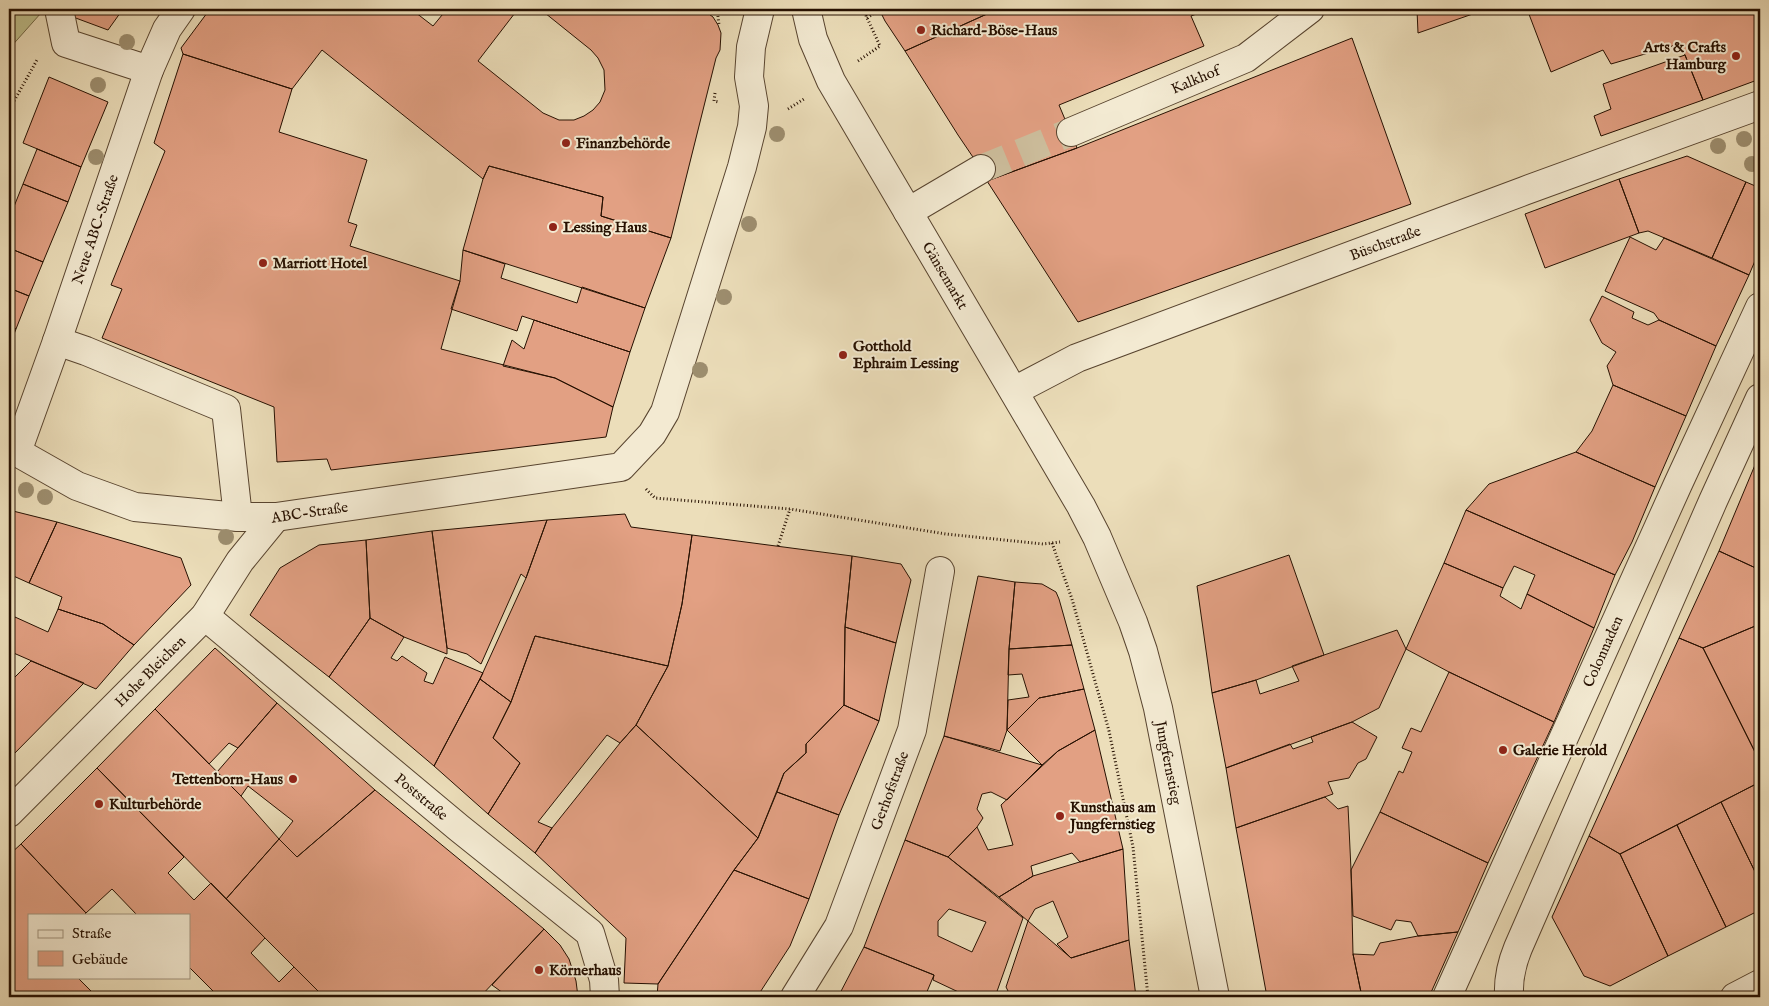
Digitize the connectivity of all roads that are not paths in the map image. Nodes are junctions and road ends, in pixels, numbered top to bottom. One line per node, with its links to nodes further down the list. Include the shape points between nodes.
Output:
1 (59, 9): 6 (street, via 66,43)
2 (181, 9): 6 (street, Neue ABC-Straße, via 167,29)
3 (760, 9): 18 (street, ABC-Straße, via 751,48 749,77 754,106 752,127 742,168 665,412 652,434 621,467)
4 (806, 9): 10 (street, Gänsemarkt, via 813,40 830,81)
5 (1308, 9): 8 (street, Kalkhof, via 1250,68)
6 (149, 70): 12 (street, Neue ABC-Straße)
7 (1760, 105): 13 (street, Büschstraße, via 1077,358)
8 (1071, 132)
9 (981, 169): 10 (street)
10 (908, 212): 13 (street, Gänsemarkt)
11 (1760, 308): 16 (street, Colonnaden)
12 (57, 341): 15 (street, Neue ABC-Straße); 19 (street, via 226,409)
13 (1014, 391): 20 (street, Gänsemarkt)
14 (1760, 398): 17 (street)
15 (13, 454): 19 (street, ABC-Straße, via 77,486 135,507)
16 (1670, 480): 17 (street); 28 (street, Colonnaden)
17 (1713, 501): 29 (street, via 1518,948 1511,967)
18 (276, 516): 19 (street, ABC-Straße); 22 (street, Hohe Bleichen, via 240,561)
19 (238, 517)
20 (1097, 537): 27 (street, Jungfernstieg, via 1133,622 1158,708)
21 (940, 571): 26 (street, Gerhofstraße, via 912,730 840,926)
22 (204, 616): 23 (street, Hohe Bleichen); 25 (street, Poststraße, via 590,933 604,980)
23 (9, 813)
24 (1760, 984): 30 (street)
25 (605, 997)
26 (795, 997)
27 (1215, 997)
28 (1447, 997)
29 (1509, 997)
30 (1735, 997)

